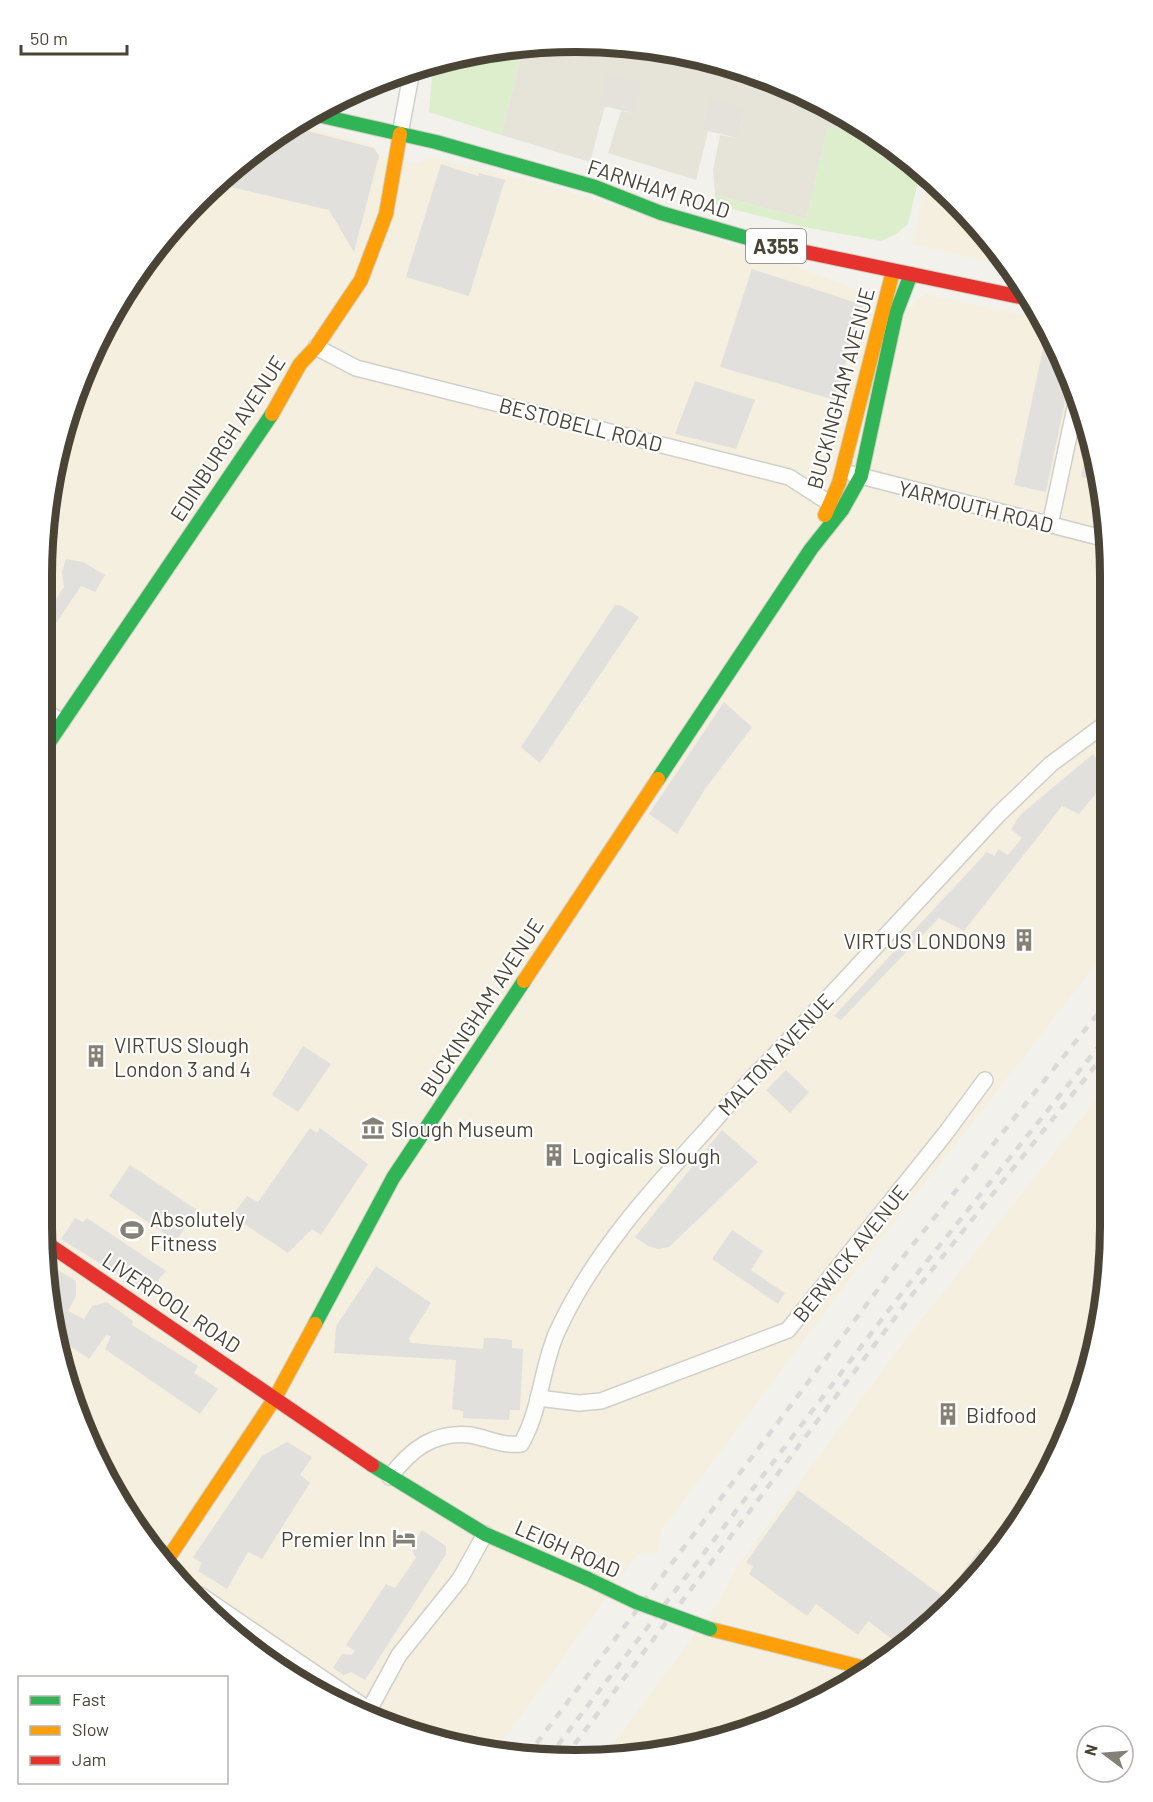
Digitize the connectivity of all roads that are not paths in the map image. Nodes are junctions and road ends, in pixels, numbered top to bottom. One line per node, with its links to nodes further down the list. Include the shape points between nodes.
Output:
1 (410, 79): 3 (street)
2 (326, 117): 3 (street, FARNHAM ROAD / A355)
3 (400, 134): 4 (street, FARNHAM ROAD / A355, via 595,187 661,213 754,241); 7 (street, EDINBURGH AVENUE, via 386,214 361,280)
4 (893, 271): 5 (street, FARNHAM ROAD / A355); 9 (street, BUCKINGHAM AVENUE)
5 (911, 274): 6 (street, FARNHAM ROAD / A355); 10 (street, BUCKINGHAM AVENUE, via 896,313)
6 (1019, 297)
7 (316, 347): 11 (street, BESTOBELL ROAD, via 356,368 789,477); 15 (street, EDINBURGH AVENUE, via 300,364 281,400)
8 (1074, 412): 12 (street)
9 (842, 472): 10 (street, YARMOUTH ROAD); 11 (street, BUCKINGHAM AVENUE)
10 (861, 476): 11 (street, BUCKINGHAM AVENUE); 12 (street, YARMOUTH ROAD)
11 (836, 507): 20 (street, BUCKINGHAM AVENUE, via 393,1178)
12 (1050, 525): 13 (street, YARMOUTH ROAD)
13 (1099, 537)
14 (52, 716): 15 (street)
15 (62, 722): 17 (street, EDINBURGH AVENUE)
16 (1100, 728): 21 (street, MALTON AVENUE, via 1051,764 998,815 738,1091 648,1195 591,1271 557,1333)
17 (52, 737)
18 (985, 1080): 21 (street, BERWICK AVENUE, via 788,1330 601,1401 579,1403)
19 (53, 1248): 20 (street, LIVERPOOL ROAD)
20 (275, 1398): 22 (street, LEIGH ROAD); 24 (street, BUCKINGHAM AVENUE)
21 (538, 1398): 22 (street, MALTON AVENUE, via 530,1428 520,1444 506,1446 470,1436 432,1438 406,1456)
22 (390, 1477): 23 (street, LEIGH ROAD)
23 (485, 1534): 26 (street, LEIGH ROAD, bridge, via 636,1602 710,1629); 28 (street, via 460,1579 399,1655)
24 (170, 1555)
25 (220, 1609): 27 (street)
26 (859, 1666)
27 (344, 1695)
28 (370, 1707)

